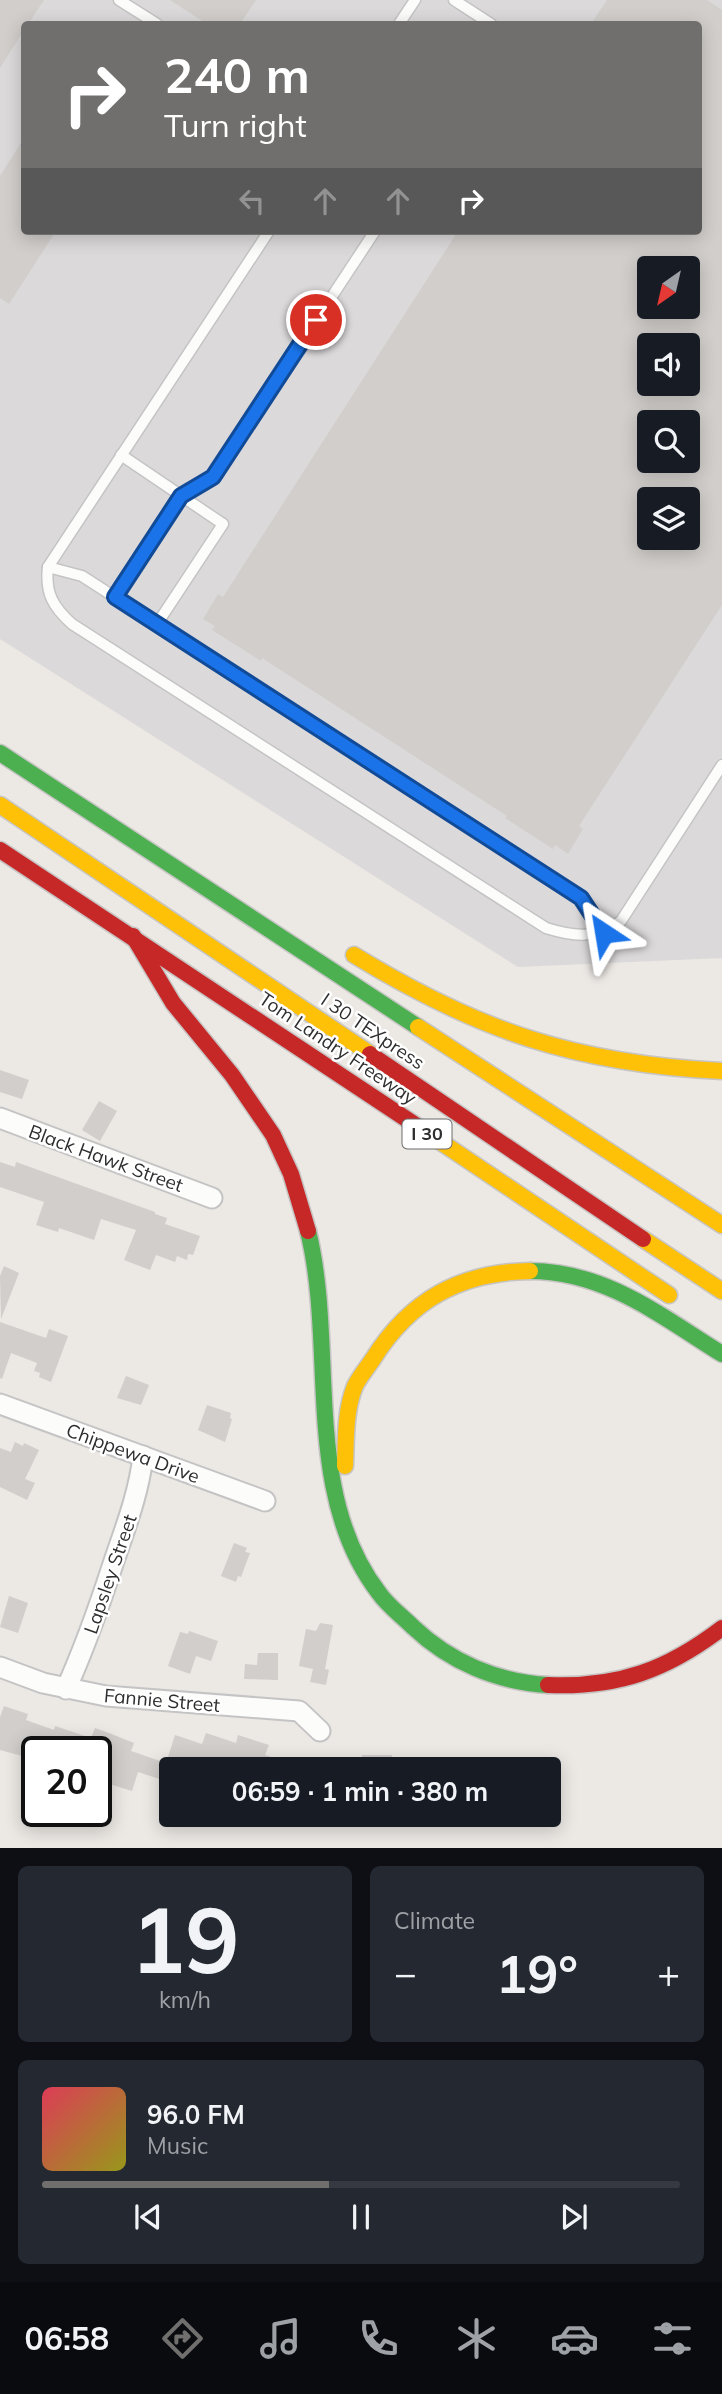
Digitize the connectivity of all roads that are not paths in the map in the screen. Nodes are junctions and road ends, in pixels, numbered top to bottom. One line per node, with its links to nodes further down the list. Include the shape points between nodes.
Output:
1 (119, 0): 4 (lane)
2 (415, 0): 5 (lane)
3 (454, 0): 6 (lane)
4 (153, 21)
5 (401, 21)
6 (486, 21)
7 (267, 235): 9 (lane)
8 (372, 235): 10 (lane, via 213,477)
9 (121, 455): 10 (lane); 11 (lane)
10 (181, 496): 12 (lane); 13 (lane, via 223,524)
11 (48, 567): 12 (lane, via 82,576); 20 (lane, via 51,600 72,624 546,928 565,934)
12 (115, 597): 13 (lane)
13 (157, 624): 20 (lane, via 581,898)
14 (0, 753): 18 (highway)
15 (722, 765): 20 (lane, via 621,921)
16 (0, 806): 27 (highway, I 30 TEXpress)
17 (0, 850): 21 (highway, Tom Landry Freeway / I 30)
18 (167, 862): 19 (highway); 26 (highway)
19 (205, 866)
20 (604, 933)
21 (133, 936): 28 (highway, Tom Landry Freeway / I 30); 34 (highway, via 180,1012 253,1106 287,1164 310,1234 319,1289 324,1409 339,1514 359,1563 389,1605 412,1628 459,1661 519,1683 587,1685 638,1678 685,1656)
22 (342, 948): 23 (highway, via 473,1020 538,1043 617,1063)
23 (722, 1071)
24 (0, 1118): 25 (street, Black Hawk Street)
25 (212, 1198)
26 (722, 1225)
27 (722, 1291)
28 (678, 1301)
29 (722, 1354): 33 (highway, via 603,1283 553,1272 506,1272 433,1296 395,1327 379,1348 356,1386 346,1435 344,1470 349,1498)
30 (0, 1404): 31 (street, Chippewa Drive)
31 (143, 1456): 32 (street, Chippewa Drive); 36 (street, Lapsley Street, via 131,1510 89,1637)
32 (265, 1502)
33 (382, 1565)
34 (717, 1632)
35 (0, 1667): 36 (street, Fannie Street)
36 (66, 1689): 37 (street, Fannie Street, via 152,1702 299,1711)
37 (320, 1731)

